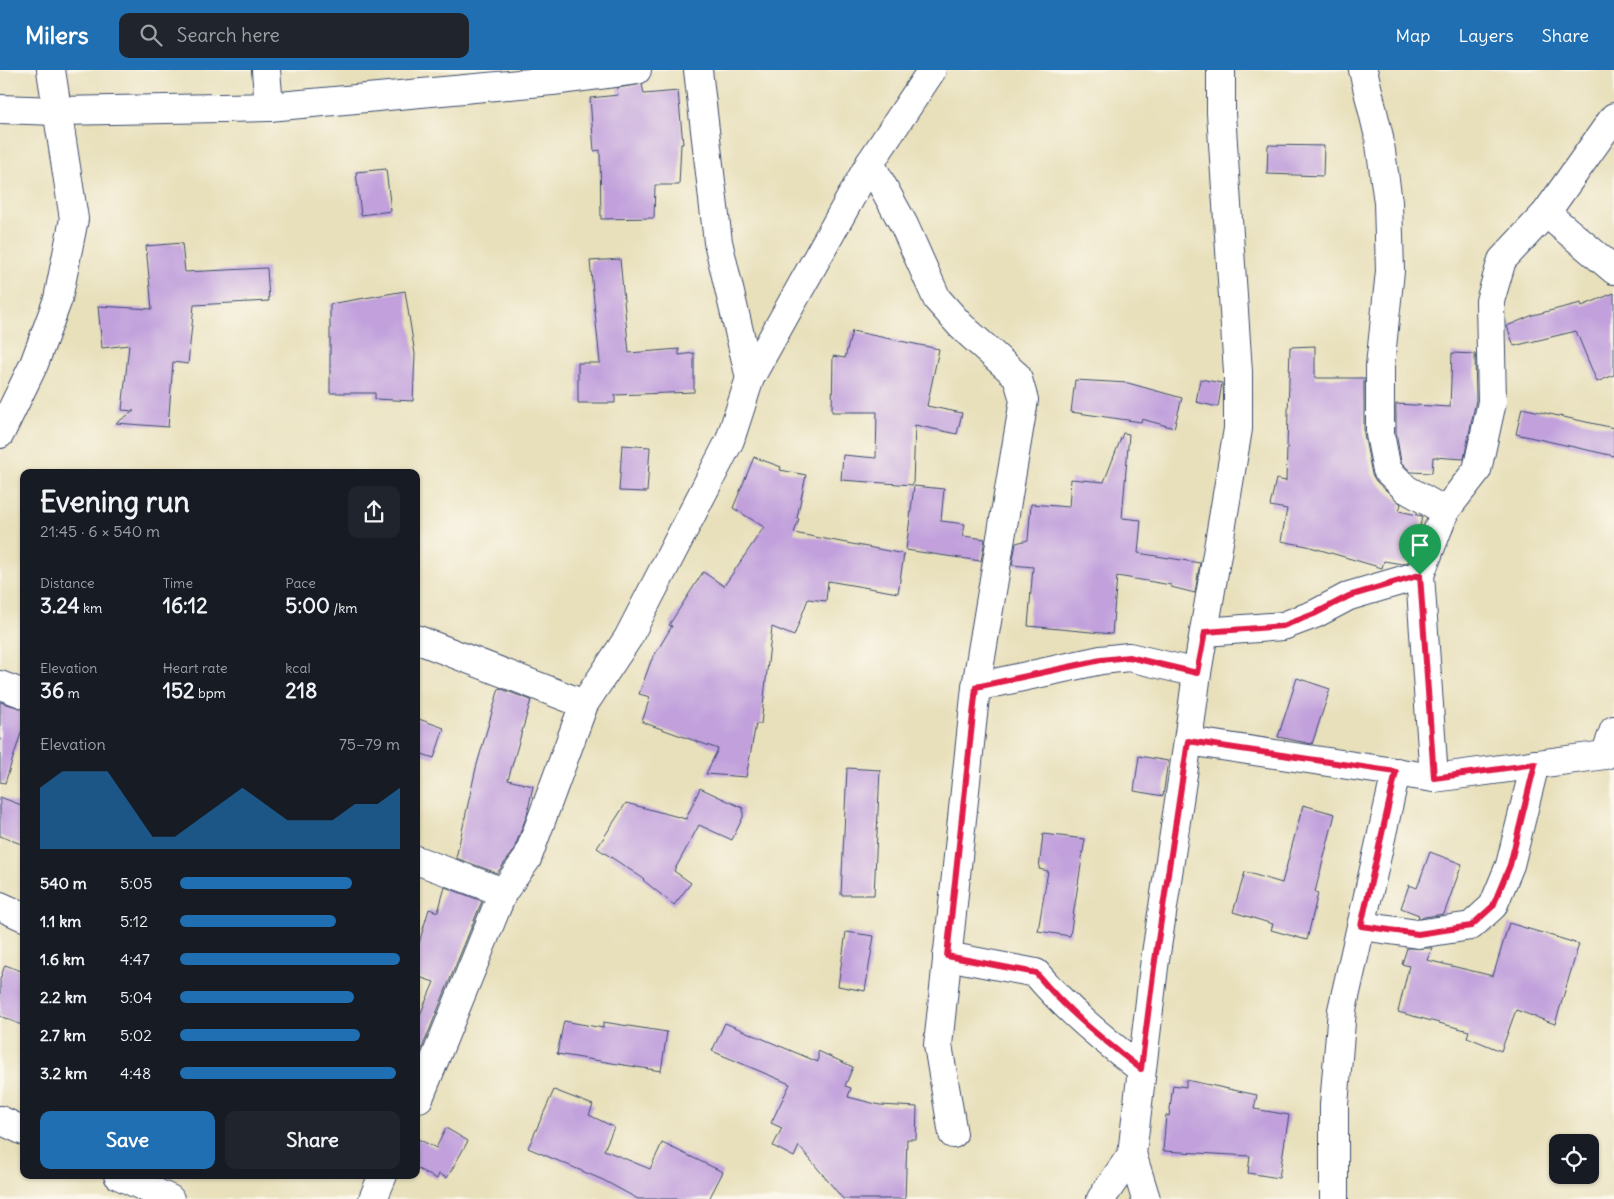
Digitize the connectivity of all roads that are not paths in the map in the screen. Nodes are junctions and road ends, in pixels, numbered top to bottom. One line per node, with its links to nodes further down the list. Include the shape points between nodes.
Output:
1 (51, 70): 11 (street)
2 (266, 70): 9 (street)
3 (637, 70): 8 (street)
4 (698, 70): 16 (street, via 718,242)
5 (932, 70): 13 (street)
6 (1221, 70): 20 (street, via 1238,372 1238,429)
7 (1363, 70): 18 (street, via 1379,137 1388,202 1390,271 1380,366 1380,434 1388,470 1406,489)
8 (464, 80): 9 (street)
9 (269, 107): 11 (street)
10 (0, 109): 11 (street)
11 (57, 111): 17 (street, via 74,218 58,299 34,364)
12 (1614, 117): 14 (street)
13 (870, 163): 16 (street); 24 (street, via 904,226 937,299 961,326 1017,376 1024,400)
14 (1546, 213): 15 (street); 18 (street, via 1502,260 1490,301 1492,402 1477,470)
15 (1614, 270)
16 (750, 378): 26 (street, via 730,440 628,638)
17 (0, 434)
18 (1445, 511): 19 (street)
19 (1420, 575): 20 (street, via 1349,596 1283,626); 31 (street)
20 (1205, 632): 22 (street)
21 (420, 641): 26 (street)
22 (1197, 673): 24 (street, via 1129,657); 27 (street)
23 (0, 685): 25 (street)
24 (976, 687): 37 (street)
25 (20, 692)
26 (584, 704): 33 (street, via 526,859)
27 (1188, 741): 30 (street); 38 (street)
28 (1611, 747): 29 (street)
29 (1535, 764): 31 (street); 36 (street, via 1510,865 1493,906 1471,926 1418,934)
30 (1396, 772): 31 (street); 36 (street)
31 (1434, 778)
32 (420, 861): 33 (street)
33 (503, 892): 39 (street)
34 (0, 906): 35 (street)
35 (20, 915)
36 (1361, 926): 50 (street, via 1342,1010 1334,1105)
37 (947, 956): 38 (street, via 1036,973 1084,1025); 42 (street, via 938,1045)
38 (1141, 1069): 43 (street)
39 (420, 1096)
40 (0, 1120): 41 (street)
41 (20, 1129)
42 (952, 1134)
43 (1132, 1154): 48 (street); 49 (street)
44 (127, 1179): 46 (street)
45 (381, 1179): 47 (street)
46 (170, 1199)
47 (372, 1199)
48 (1101, 1199)
49 (1146, 1199)
50 (1334, 1199)

